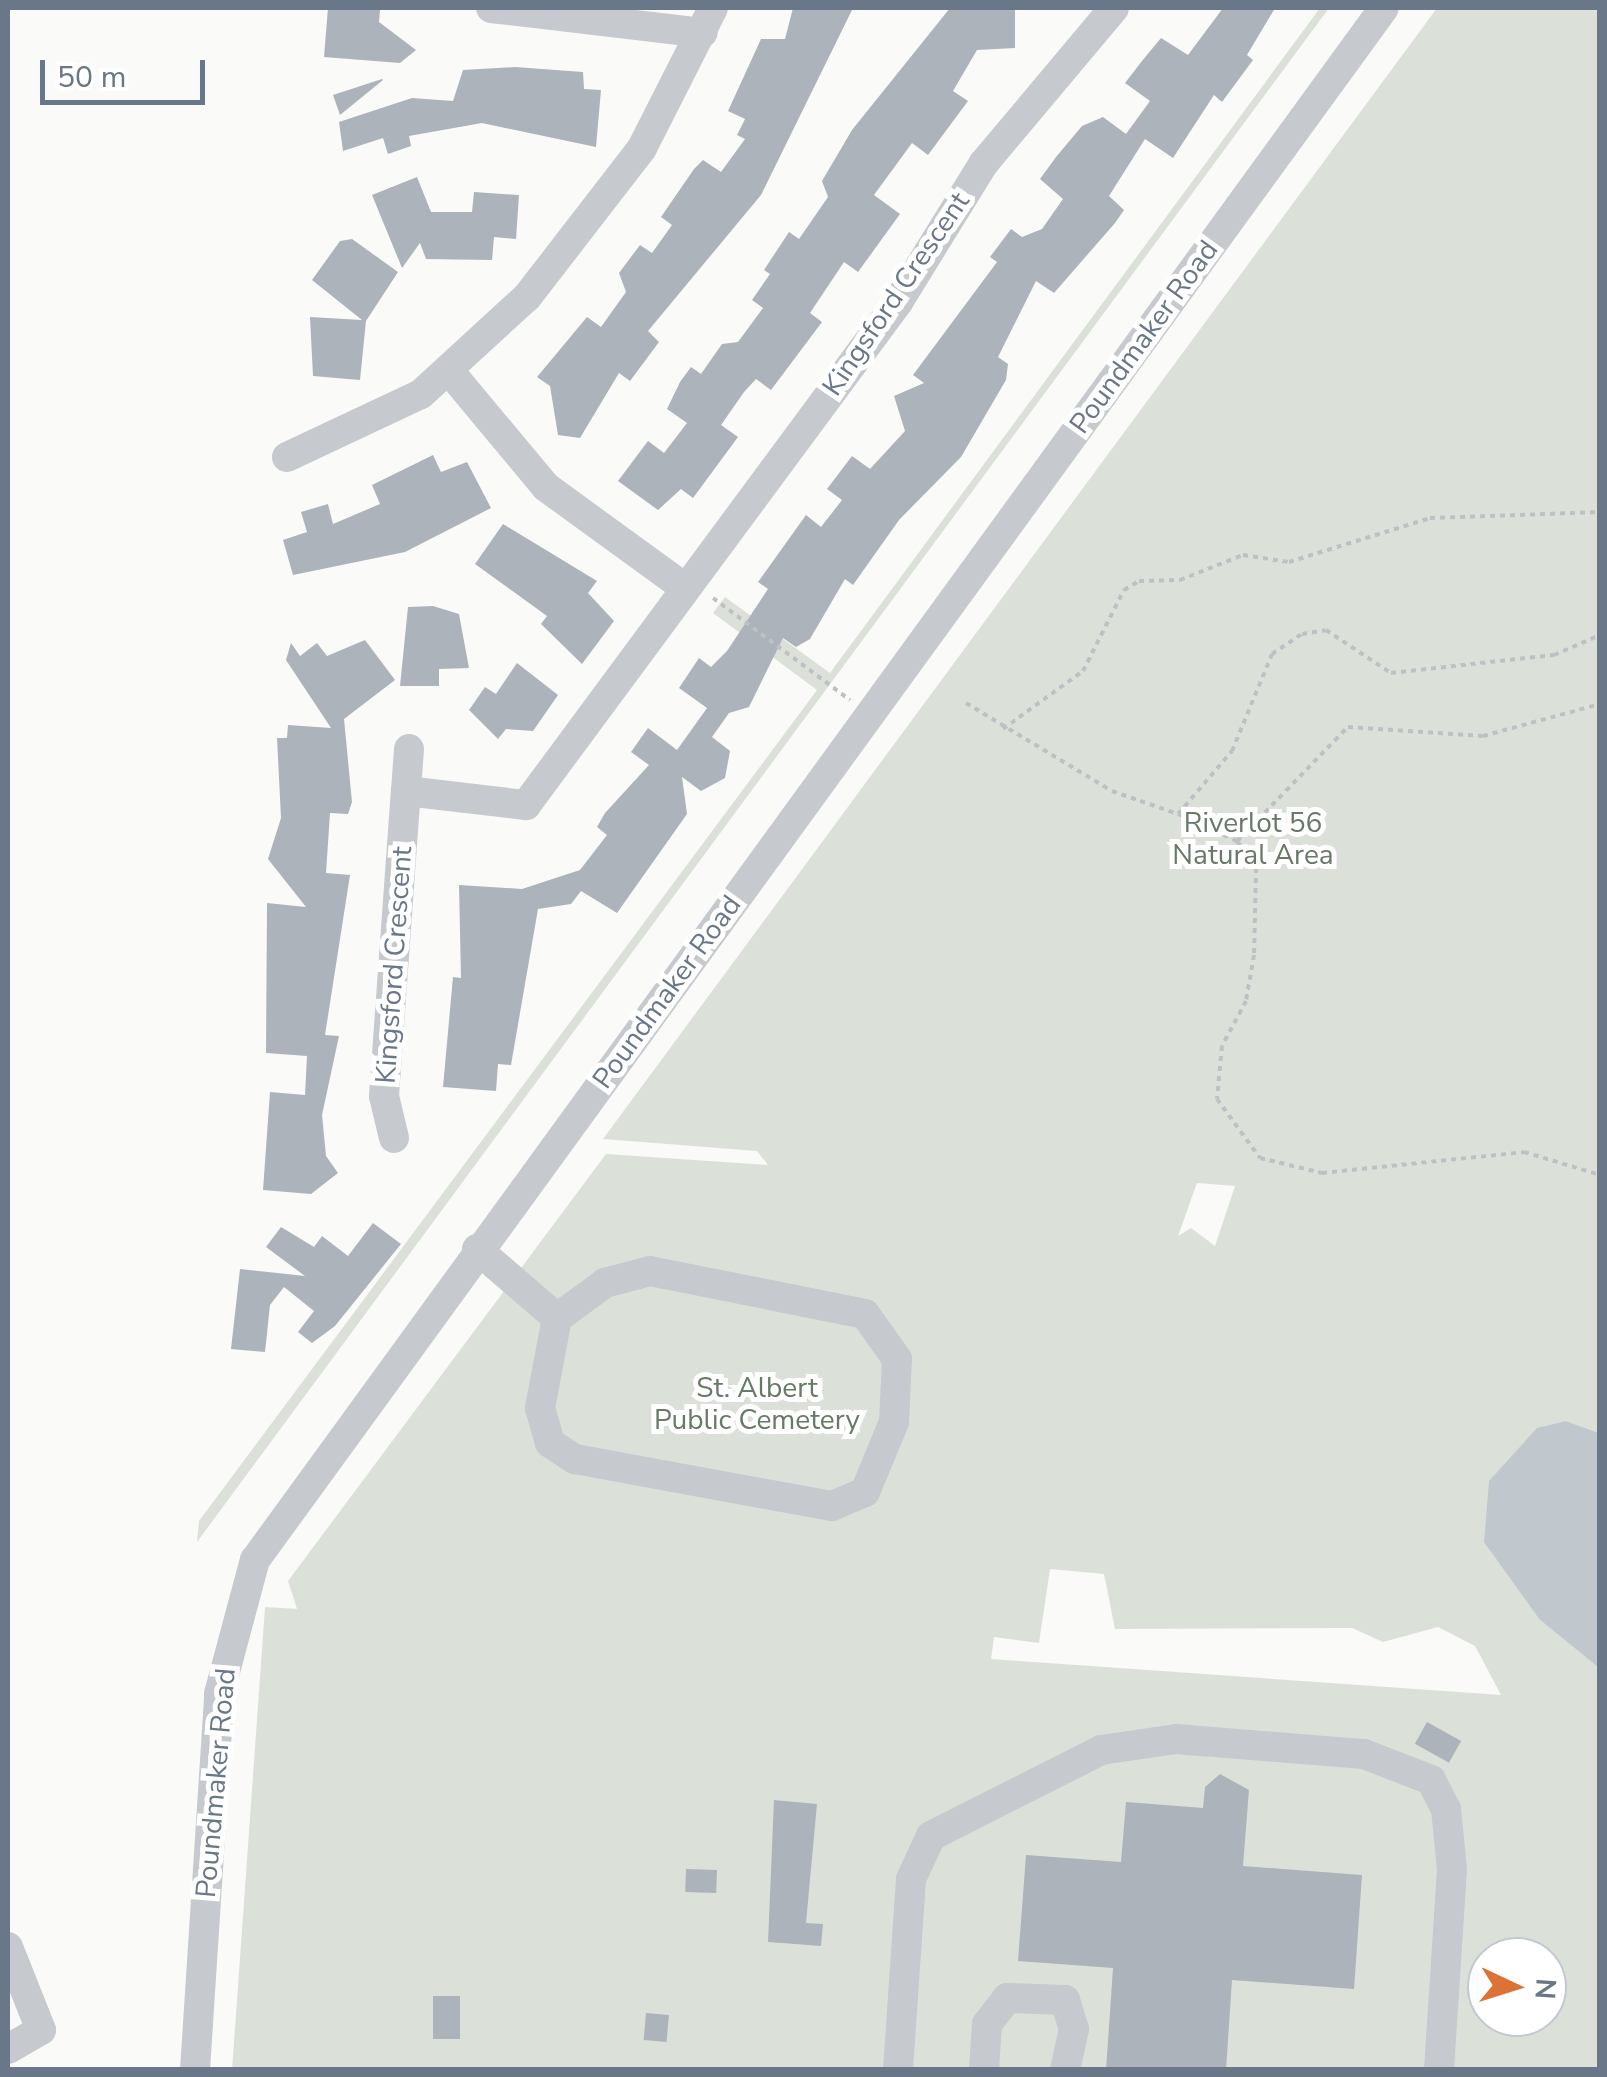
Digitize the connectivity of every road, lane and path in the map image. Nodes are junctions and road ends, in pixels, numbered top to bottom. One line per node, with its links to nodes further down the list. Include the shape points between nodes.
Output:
1 (491, 8): 4 (street)
2 (1114, 8): 8 (street, Kingsford Crescent, via 992,150 898,302)
3 (1384, 8): 12 (street, Poundmaker Road)
4 (708, 20): 5 (street, via 642,148 561,257)
5 (451, 373): 6 (street, via 370,425); 8 (street, via 546,487)
6 (287, 457)
7 (1600, 512): 13 (path, via 1430,518 1288,562 1243,555 1180,580 1140,581 1124,590 1083,671)
8 (698, 592): 12 (path); 15 (street, Kingsford Crescent, via 526,805)
9 (1600, 635): 16 (path, via 1554,656 1391,672 1326,630 1302,634 1272,654 1232,751)
10 (966, 703): 13 (path)
11 (1600, 704): 17 (path, via 1483,736 1348,726)
12 (870, 716): 20 (street, Poundmaker Road)
13 (1003, 729): 16 (path, via 1112,791)
14 (409, 749): 15 (street, Kingsford Crescent)
15 (406, 791): 18 (street, Kingsford Crescent, via 384,1096)
16 (1178, 814): 17 (path)
17 (1237, 841): 19 (path, via 1256,868 1254,955 1216,1071 1228,1124 1260,1158 1322,1173 1524,1152)
18 (394, 1138)
19 (1600, 1175)
20 (478, 1250): 21 (street); 24 (street, Poundmaker Road, via 297,1492 234,1617 219,1694)
21 (556, 1318): 21 (street, via 540,1408 550,1444 575,1459 832,1506 865,1492 894,1422 897,1359 865,1314 650,1271 605,1283)
22 (8, 1947): 23 (street, via 41,2030)
23 (8, 2049)
24 (195, 2070)
25 (898, 2070): 28 (street, via 911,1880 931,1836 1101,1750 1176,1740 1364,1754 1431,1780 1446,1809 1452,1869)
26 (984, 2070): 27 (street, via 987,2024 1007,1998 1064,2000 1074,2029)
27 (1065, 2070)
28 (1439, 2070)

